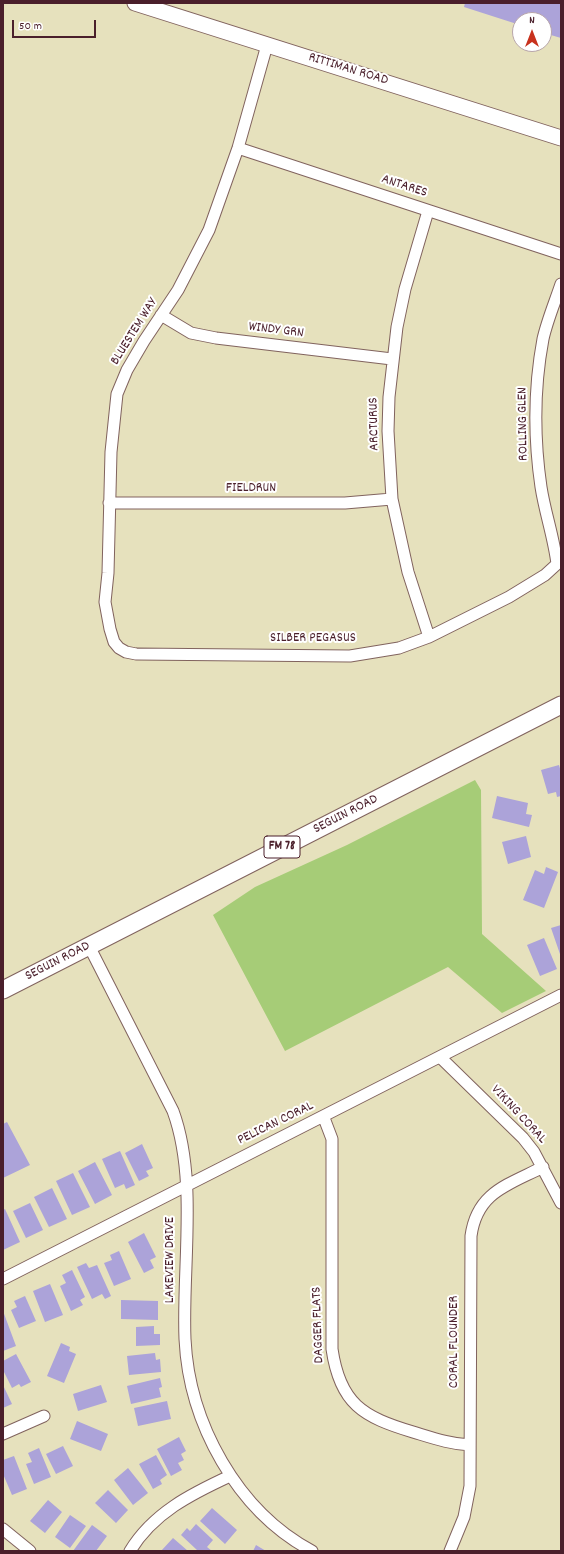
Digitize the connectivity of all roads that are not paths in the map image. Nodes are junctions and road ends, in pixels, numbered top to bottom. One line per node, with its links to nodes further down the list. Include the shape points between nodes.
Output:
1 (135, 3): 2 (main road, RITTIMAN ROAD)
2 (267, 44): 3 (main road, RITTIMAN ROAD); 4 (street, BLUESTEM WAY)
3 (561, 138)
4 (238, 148): 5 (street, ANTARES); 8 (street, BLUESTEM WAY, via 209,230 178,290)
5 (428, 211): 6 (street, ANTARES); 9 (street, ARCTURUS, via 405,289)
6 (561, 254)
7 (561, 284): 12 (street, ROLLING GLEN, via 544,338 538,382 537,429 541,488 553,535)
8 (161, 315): 9 (street, WINDY GRN, via 191,333 216,338); 11 (street, BLUESTEM WAY, via 127,370 117,394 111,452)
9 (392, 359): 10 (street, ARCTURUS, via 388,431)
10 (392, 499): 11 (street, FIELDRUN, via 346,504); 13 (street, ARCTURUS, via 408,572)
11 (110, 503): 14 (street, BLUESTEM WAY, via 105,602 110,629)
12 (557, 564): 13 (street, SILBER PEGASUS, via 545,575 509,597)
13 (430, 636): 14 (street, SILBER PEGASUS, via 399,648 350,656 136,654)
14 (119, 648)
15 (561, 705): 16 (main road, SEGUIN ROAD / FM 78)
16 (89, 946): 17 (main road, SEGUIN ROAD / FM 78); 22 (street, LAKEVIEW DRIVE, via 173,1111 181,1132)
17 (3, 990)
18 (561, 996): 19 (street, PELICAN CORAL)
19 (440, 1056): 20 (street, PELICAN CORAL); 21 (street, VIKING CORAL, via 523,1138)
20 (324, 1118): 22 (street, PELICAN CORAL); 27 (street, DAGGER FLATS, via 332,1139 332,1349 340,1382 353,1401 371,1417 451,1444)
21 (543, 1167): 23 (street, VIKING CORAL); 27 (street, CORAL FLOUNDER, via 494,1191 479,1208 472,1225)
22 (186, 1185): 24 (street, PELICAN CORAL); 28 (street, LAKEVIEW DRIVE, via 185,1340 190,1373 206,1430)
23 (561, 1203)
24 (3, 1279)
25 (44, 1416): 26 (street)
26 (3, 1434)
27 (470, 1445): 33 (street, CORAL FLOUNDER, via 468,1503 459,1533)
28 (230, 1476): 31 (street, via 169,1509 148,1527); 32 (street, LAKEVIEW DRIVE, via 267,1519)
29 (3, 1529): 30 (street)
30 (30, 1551)
31 (130, 1551)
32 (312, 1551)
33 (450, 1551)

